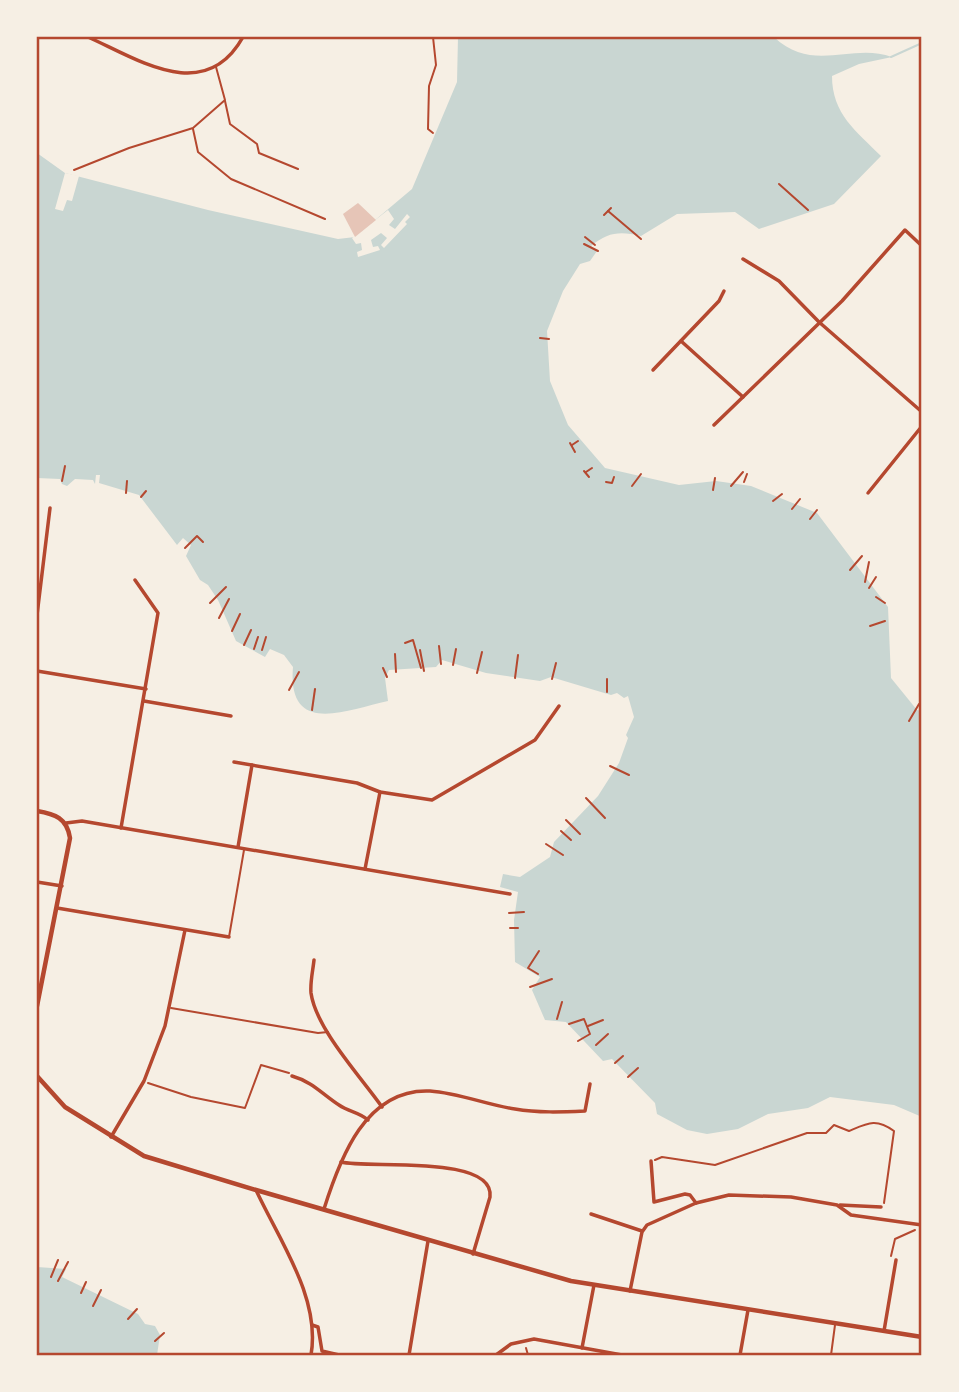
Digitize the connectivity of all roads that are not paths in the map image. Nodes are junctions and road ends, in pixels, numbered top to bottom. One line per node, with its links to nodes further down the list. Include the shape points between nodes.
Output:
1 (88, 37): 3 (street, via 165,72 192,73)
2 (243, 37): 3 (street)
3 (216, 66): 4 (lane)
4 (225, 100): 5 (lane); 6 (lane, via 230,124 257,144 259,153)
5 (193, 128): 7 (lane); 8 (lane, via 198,152 231,178)
6 (298, 169)
7 (74, 170)
8 (325, 219)
9 (922, 246): 12 (street, via 905,230)
10 (743, 259): 12 (street, via 779,281)
11 (724, 291): 13 (street)
12 (819, 322): 15 (street); 16 (street)
13 (681, 341): 14 (street); 15 (street)
14 (653, 370)
15 (743, 397): 17 (street)
16 (922, 412)
17 (714, 425)
18 (922, 426): 19 (street)
19 (868, 493)
20 (50, 508): 22 (street)
21 (135, 580): 25 (street, via 158,613)
22 (39, 583): 23 (street)
23 (37, 615)
24 (37, 671): 25 (street)
25 (146, 689): 26 (street)
26 (144, 701): 28 (street); 34 (street)
27 (559, 706): 31 (street, via 536,740 432,800)
28 (232, 716)
29 (234, 762): 30 (street)
30 (252, 765): 31 (street, via 357,783); 35 (street)
31 (380, 792): 37 (street)
32 (37, 811): 33 (street)
33 (66, 823): 34 (street); 39 (street, via 70,843)
34 (121, 828): 35 (street)
35 (238, 848): 36 (street)
36 (244, 849): 37 (street); 43 (lane)
37 (365, 869): 40 (street)
38 (37, 882): 39 (street)
39 (62, 886): 41 (street)
40 (510, 894)
41 (57, 908): 42 (street); 45 (street)
42 (185, 929): 43 (street); 47 (street)
43 (229, 937)
44 (314, 960): 48 (street, via 311,992)
45 (38, 995): 46 (street)
46 (37, 1006)
47 (169, 1008): 48 (lane, via 318,1033); 54 (street, via 144,1081)
48 (329, 1031): 52 (street)
49 (37, 1076): 54 (street, via 65,1107)
50 (292, 1076): 53 (street, via 314,1084 339,1105)
51 (590, 1084): 52 (street, via 585,1111 518,1110 432,1091 413,1091)
52 (382, 1107): 53 (street)
53 (368, 1120): 56 (street, via 352,1136)
54 (111, 1137): 57 (street, via 144,1156)
55 (651, 1161): 58 (street, via 654,1202 685,1194)
56 (341, 1162): 61 (street); 66 (street, via 427,1166 463,1171 485,1180 490,1197)
57 (256, 1191): 61 (street); 72 (street, via 288,1258)
58 (696, 1203): 59 (street, via 721,1195 751,1195); 64 (street, via 654,1220)
59 (837, 1205): 60 (street); 63 (street, via 851,1215)
60 (882, 1207)
61 (324, 1209): 65 (street)
62 (591, 1214): 64 (street)
63 (922, 1226)
64 (642, 1232): 69 (street)
65 (428, 1241): 66 (street); 78 (street)
66 (473, 1254): 68 (street)
67 (896, 1260): 73 (street)
68 (594, 1285): 69 (street); 75 (street)
69 (630, 1291): 70 (street)
70 (748, 1310): 71 (street); 81 (street)
71 (835, 1324): 73 (street); 82 (lane)
72 (312, 1325): 76 (street); 77 (street, via 321,1334 323,1351)
73 (884, 1331): 74 (street)
74 (922, 1337)
75 (582, 1348): 79 (street, via 524,1340); 80 (street)
76 (311, 1355)
77 (338, 1355)
78 (409, 1355)
79 (496, 1355)
80 (622, 1355)
81 (740, 1355)
82 (831, 1355)

